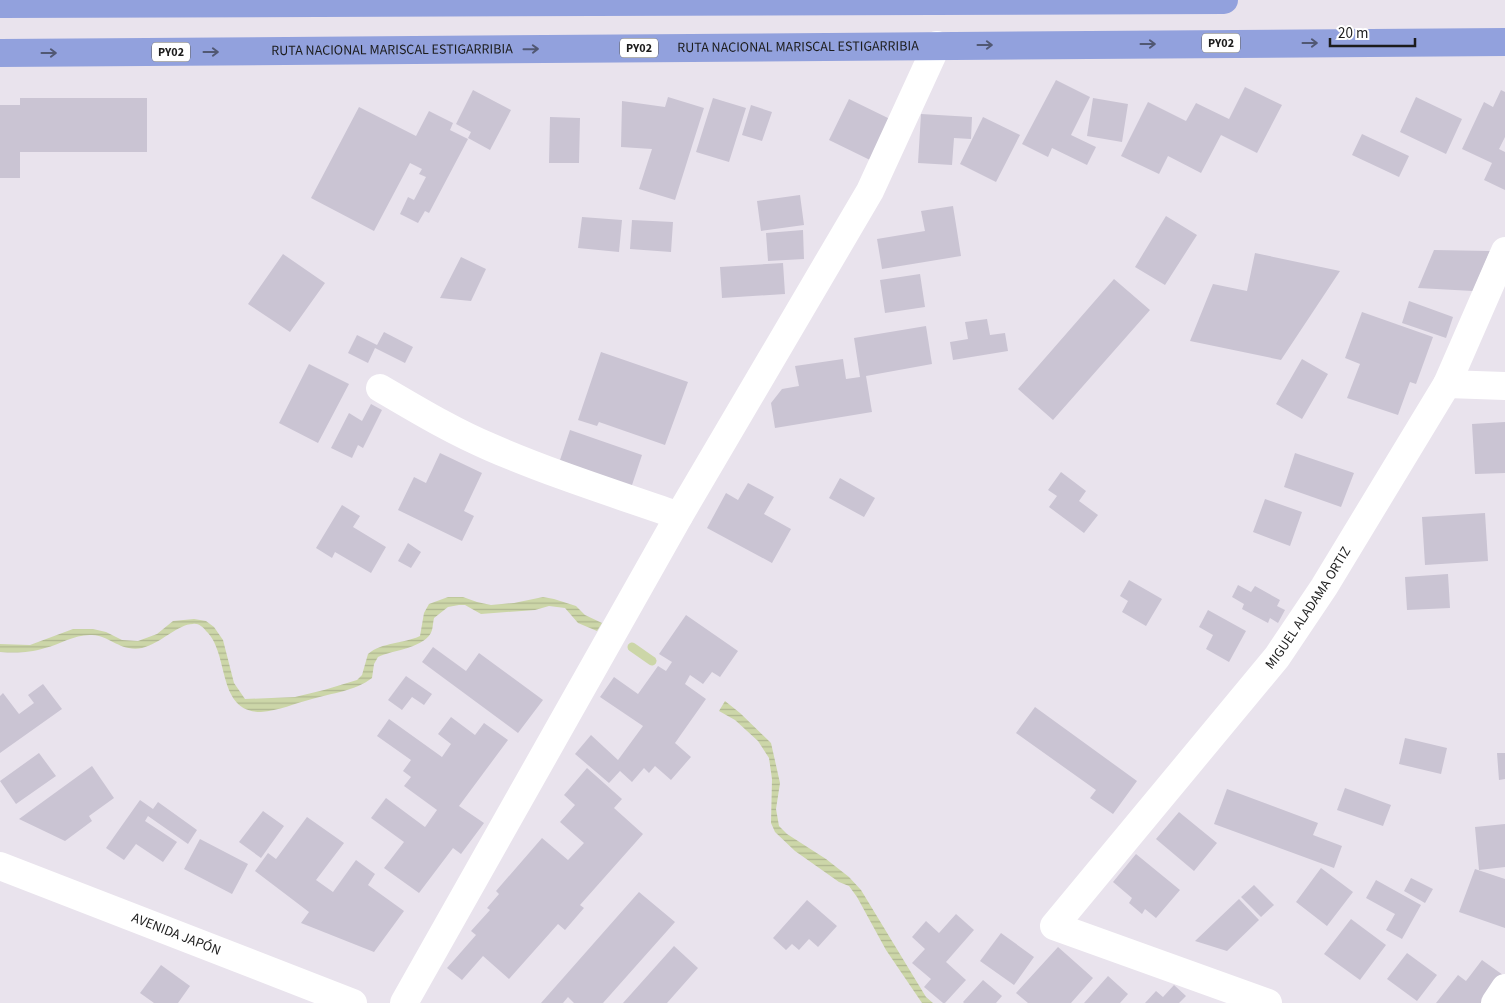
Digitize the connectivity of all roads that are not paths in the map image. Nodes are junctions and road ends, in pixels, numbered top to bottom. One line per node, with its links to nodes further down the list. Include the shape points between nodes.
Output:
1 (1224, 0): 2 (highway)
2 (368, 1): 3 (highway)
3 (0, 4)
4 (1505, 42): 5 (highway, RUTA NACIONAL MARISCAL ESTIGARRIBIA / PY02, one-way to 4)
5 (936, 45): 6 (highway, RUTA NACIONAL MARISCAL ESTIGARRIBIA / PY02, one-way to 5); 11 (street, via 870,191)
6 (0, 53)
7 (1505, 251): 8 (street, MIGUEL ALADAMA ORTIZ)
8 (1447, 384): 9 (street); 16 (street, MIGUEL ALADAMA ORTIZ, via 1324,587 1277,657 1054,926)
9 (1505, 386)
10 (380, 388): 11 (street, via 444,426 525,462)
11 (679, 516): 15 (street)
12 (0, 866): 14 (street, AVENIDA JAPÓN)
13 (1505, 988): 17 (street)
14 (353, 1003)
15 (404, 1003)
16 (1268, 1003)
17 (1495, 1003)

